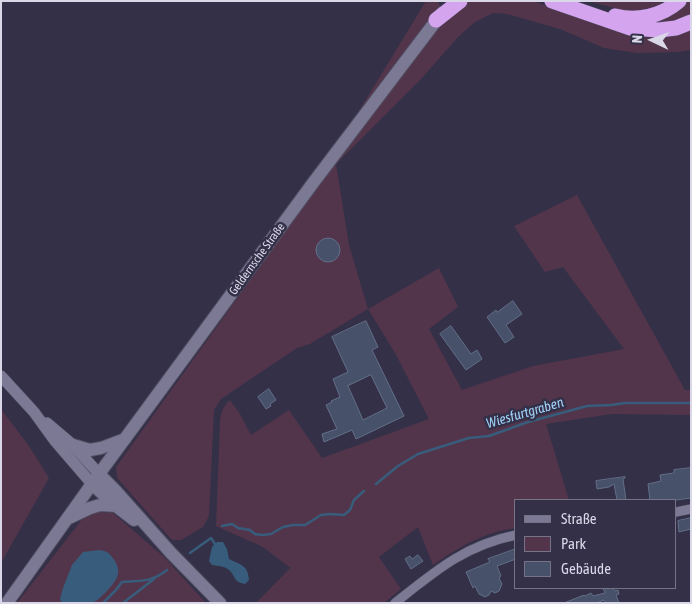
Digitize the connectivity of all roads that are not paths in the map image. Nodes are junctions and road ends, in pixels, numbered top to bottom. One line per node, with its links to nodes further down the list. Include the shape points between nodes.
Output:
1 (450, 1): 6 (main road, Geldernsche Straße)
2 (460, 1): 6 (highway)
3 (552, 1): 7 (highway, via 630,28 659,30)
4 (571, 1): 5 (highway, via 619,17 634,18 664,12)
5 (679, 1)
6 (436, 20): 10 (main road, Geldernsche Straße)
7 (691, 22)
8 (1, 376): 9 (street)
9 (34, 412): 11 (street); 13 (street, via 55,441)
10 (125, 438): 11 (main road, via 90,450); 12 (main road, Geldernsche Straße)
11 (73, 445): 13 (street)
12 (114, 453): 13 (main road, Geldernsche Straße); 14 (main road, via 112,472)
13 (96, 479): 14 (main road); 17 (main road, Geldernsche Straße)
14 (120, 503): 17 (main road, Geldernsche Straße, via 90,508); 20 (main road)
15 (691, 509): 16 (street)
16 (677, 512)
17 (67, 519): 19 (main road, Geldernsche Straße)
18 (514, 534): 21 (street, via 467,551)
19 (7, 603)
20 (220, 603)
21 (395, 603)

